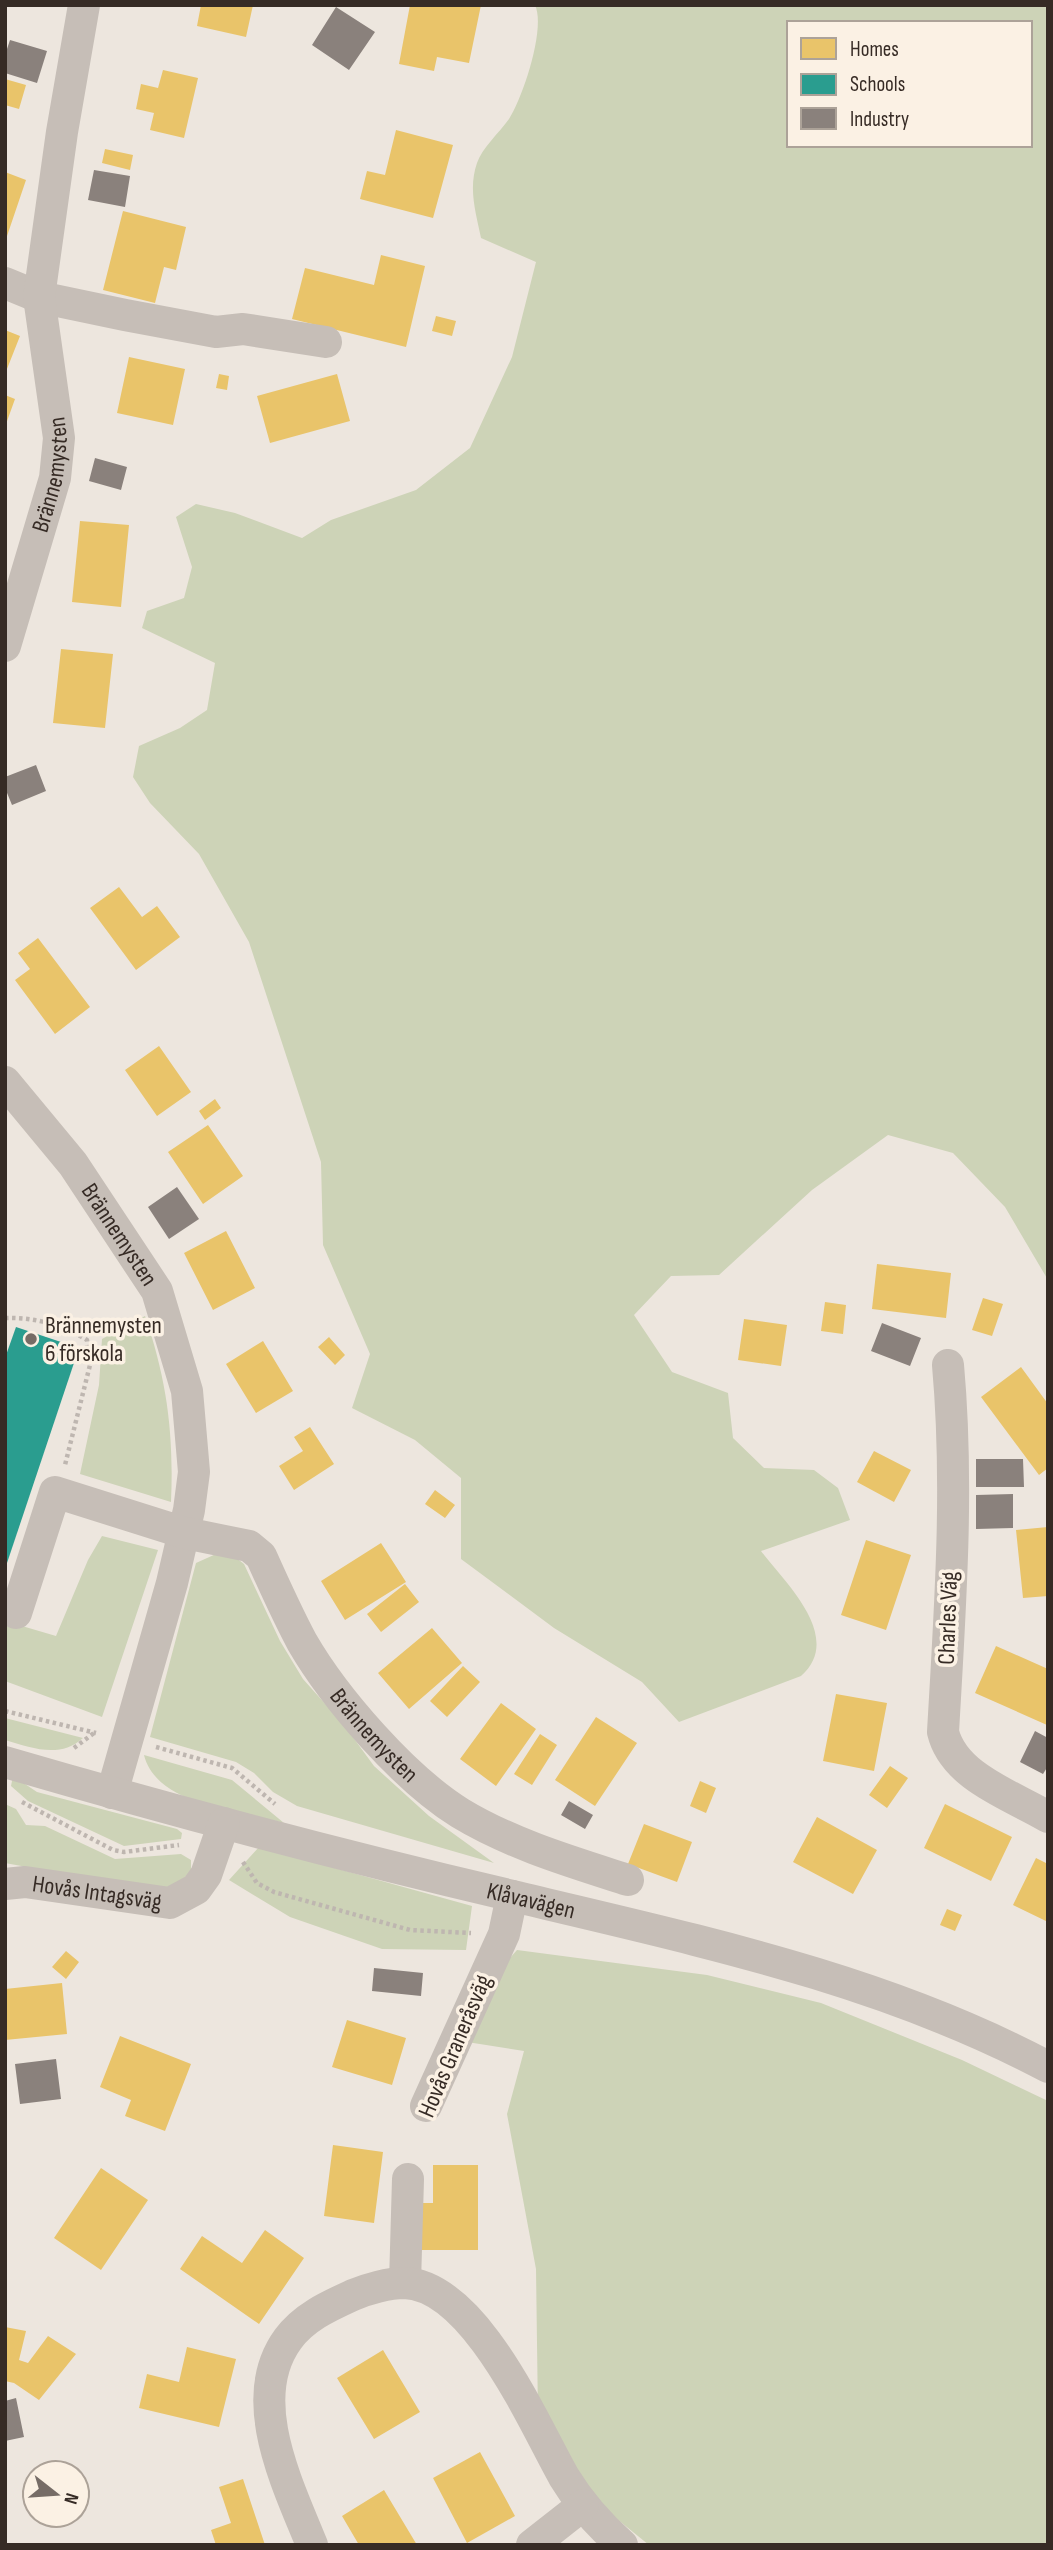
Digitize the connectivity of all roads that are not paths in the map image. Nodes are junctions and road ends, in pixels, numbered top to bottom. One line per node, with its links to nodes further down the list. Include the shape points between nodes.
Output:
1 (84, 5): 3 (street, Brännemysten)
2 (5, 284): 3 (street)
3 (39, 297): 4 (street, via 216,332 243,329); 5 (street, Brännemysten, via 58,456)
4 (326, 342)
5 (5, 646)
6 (5, 1082): 8 (street, Brännemysten, via 73,1164 157,1291 175,1343 191,1424 194,1472)
7 (948, 1365): 12 (street, Charles Väg, via 954,1428 943,1732 947,1749 960,1764)
8 (185, 1533): 9 (street, via 55,1492); 11 (street, Brännemysten); 14 (street, Brännemysten, via 249,1546 261,1556 324,1675 400,1765 432,1793 486,1826)
9 (16, 1614)
10 (5, 1762): 11 (street, Klåvavägen)
11 (112, 1793): 13 (street, Klåvavägen)
12 (1048, 1817)
13 (219, 1837): 15 (street, Hovås Intagsväg, via 196,1889 170,1903 25,1882); 16 (street, Klåvavägen)
14 (628, 1880)
15 (5, 1884)
16 (512, 1896): 17 (street, Klåvavägen, via 822,1975 933,2014); 18 (street, Hovås Graneråsväg, via 503,1934)
17 (1048, 2067)
18 (426, 2106)
19 (408, 2179): 20 (street)
20 (405, 2283): 21 (street, via 444,2300 479,2332 513,2381); 22 (street, via 364,2291 309,2318 285,2344 270,2380 278,2452)
21 (583, 2505): 23 (street); 24 (street)
22 (312, 2545)
23 (532, 2545)
24 (622, 2545)

